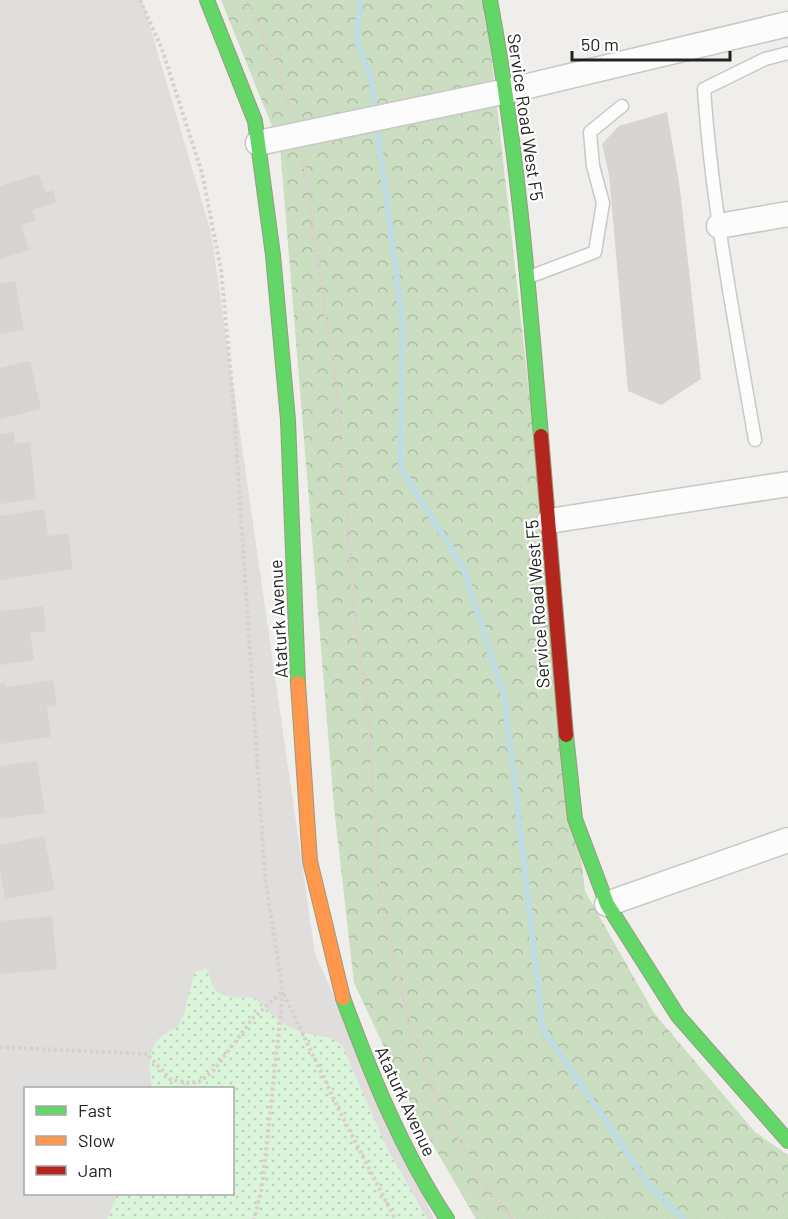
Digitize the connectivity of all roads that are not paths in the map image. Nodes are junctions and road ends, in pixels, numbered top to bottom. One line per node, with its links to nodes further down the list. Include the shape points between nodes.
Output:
1 (207, 0): 7 (street, Ataturk Avenue, via 255,122)
2 (490, 0): 5 (street, Service Road West F5)
3 (788, 24): 5 (street)
4 (788, 53): 9 (lane, via 765,59 704,89)
5 (507, 92): 7 (street); 10 (street, Service Road West F5)
6 (622, 106): 10 (lane, via 590,132 593,166 603,203 595,252)
7 (258, 143): 17 (street, Ataturk Avenue, via 288,420 296,646 310,861 338,983 370,1075 428,1190)
8 (788, 214): 9 (street)
9 (719, 226): 11 (lane)
10 (528, 278): 13 (street, Service Road West F5)
11 (755, 440)
12 (788, 484): 13 (street)
13 (549, 521): 15 (street, Service Road West F5, via 560,682 575,819)
14 (788, 840): 15 (street)
15 (607, 904): 16 (street, Service Road West F5, via 678,1016)
16 (788, 1141)
17 (447, 1219)

